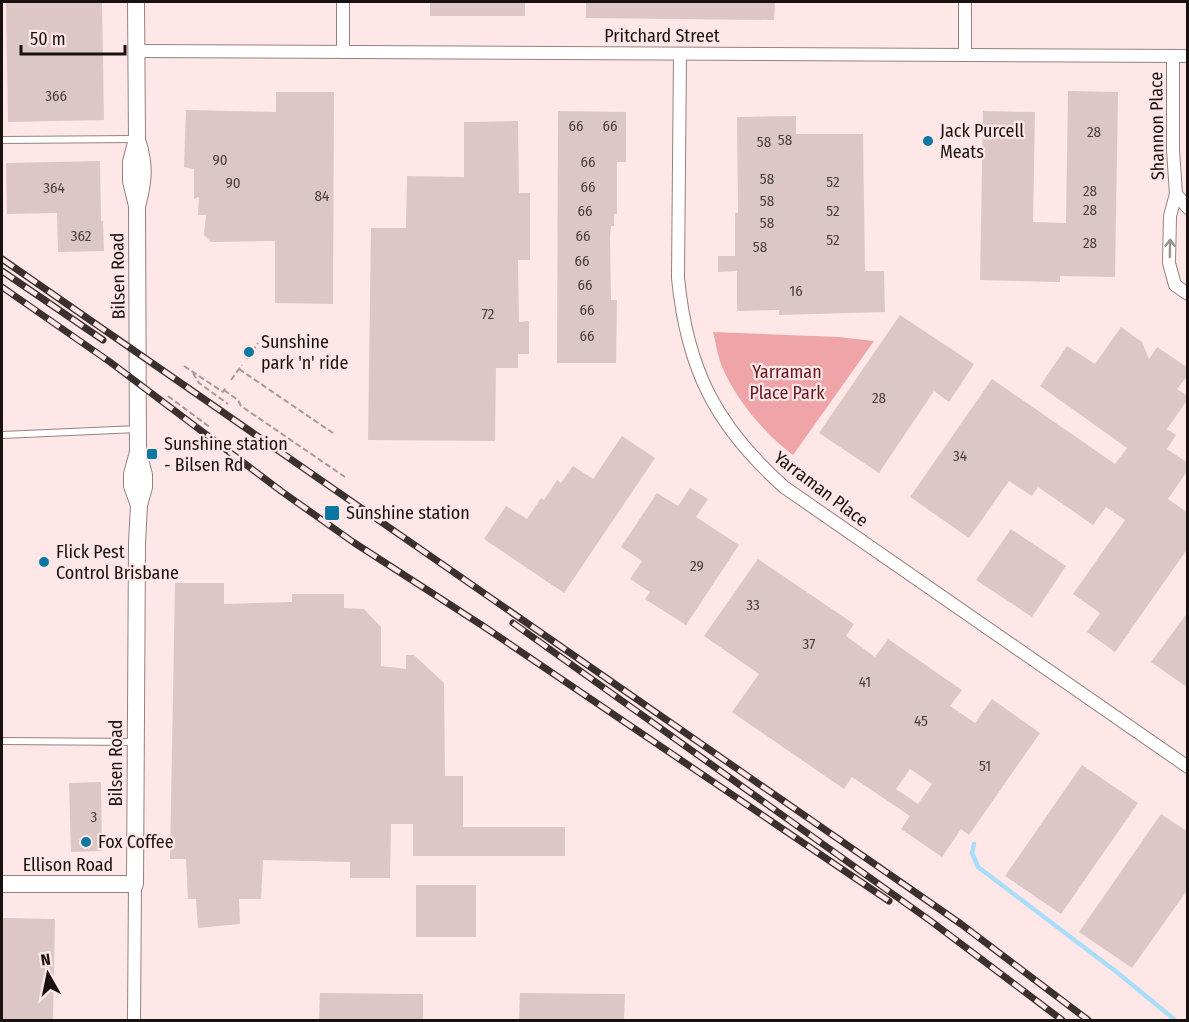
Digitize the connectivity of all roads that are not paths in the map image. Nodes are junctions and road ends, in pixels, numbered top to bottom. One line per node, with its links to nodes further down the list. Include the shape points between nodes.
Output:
1 (136, 2): 4 (street, Bilsen Road)
2 (344, 2): 5 (street)
3 (965, 2): 7 (street)
4 (136, 51): 5 (street, Pritchard Street); 11 (street, Bilsen Road)
5 (343, 52): 6 (street, Pritchard Street)
6 (680, 54): 7 (street, Pritchard Street); 19 (street, Yarraman Place, via 678,278 685,330 716,411 758,464 784,487)
7 (965, 55): 8 (street, Pritchard Street)
8 (1173, 56): 9 (street, Pritchard Street); 12 (street, Shannon Place)
9 (1188, 56)
10 (2, 140): 11 (lane)
11 (137, 140): 15 (street, Bilsen Road, via 131,181 137,206)
12 (1176, 194): 13 (street, Shannon Place); 14 (street, Shannon Place, one-way to 12, via 1175,285 1169,263 1170,216)
13 (1188, 208)
14 (1188, 294)
15 (138, 429): 16 (lane); 18 (street, Bilsen Road, via 138,453 132,474 139,505)
16 (2, 435)
17 (2, 741): 18 (lane)
18 (136, 742): 21 (street, Bilsen Road)
19 (1188, 767)
20 (2, 884): 21 (street, Ellison Road)
21 (135, 884): 22 (street, Bilsen Road)
22 (134, 1020)

